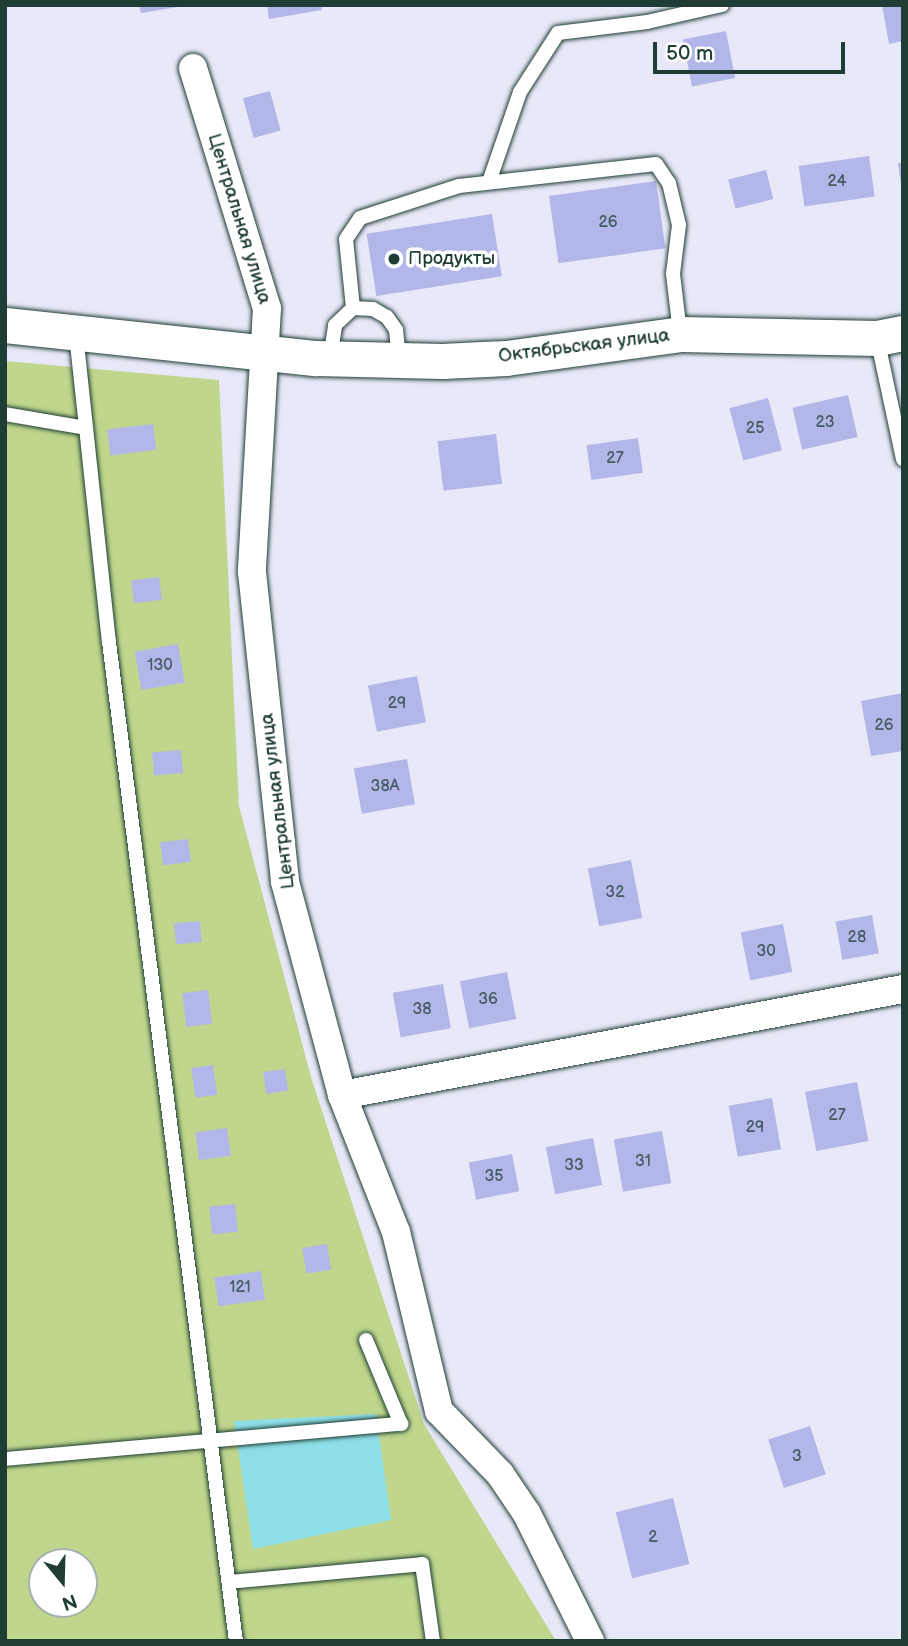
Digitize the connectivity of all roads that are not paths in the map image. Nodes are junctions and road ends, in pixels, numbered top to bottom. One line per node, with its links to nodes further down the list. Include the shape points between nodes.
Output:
1 (722, 5): 3 (lane, via 647,22 558,33 520,92)
2 (193, 68): 9 (street, Центральная улица, via 267,308)
3 (489, 182): 4 (lane, via 459,186 360,218 346,239); 7 (lane, via 656,164 670,183 679,225 673,274)
4 (353, 308): 10 (lane, via 335,325); 11 (lane, via 373,309 387,317 396,330)
5 (5, 325): 6 (street, Октябрьская улица)
6 (76, 332): 9 (street, Октябрьская улица); 13 (lane)
7 (681, 334): 8 (street, Октябрьская улица); 11 (street, Октябрьская улица, via 506,358)
8 (890, 335): 14 (lane)
9 (265, 352): 10 (street, Октябрьская улица); 16 (street, Центральная улица, via 253,572 285,883)
10 (330, 358): 11 (street, Октябрьская улица)
11 (399, 360)
12 (5, 414): 13 (lane)
13 (86, 428): 18 (lane, via 109,642)
14 (903, 459)
15 (903, 989): 16 (street)
16 (342, 1095): 24 (street, Центральная улица, via 396,1232 439,1411 500,1474 527,1514)
17 (366, 1340): 18 (lane, via 401,1423)
18 (212, 1439): 20 (lane); 21 (lane)
19 (5, 1453): 20 (lane)
20 (6, 1459)
21 (229, 1582): 22 (lane); 23 (lane, via 422,1564)
22 (236, 1641)
23 (433, 1641)
24 (590, 1641)

